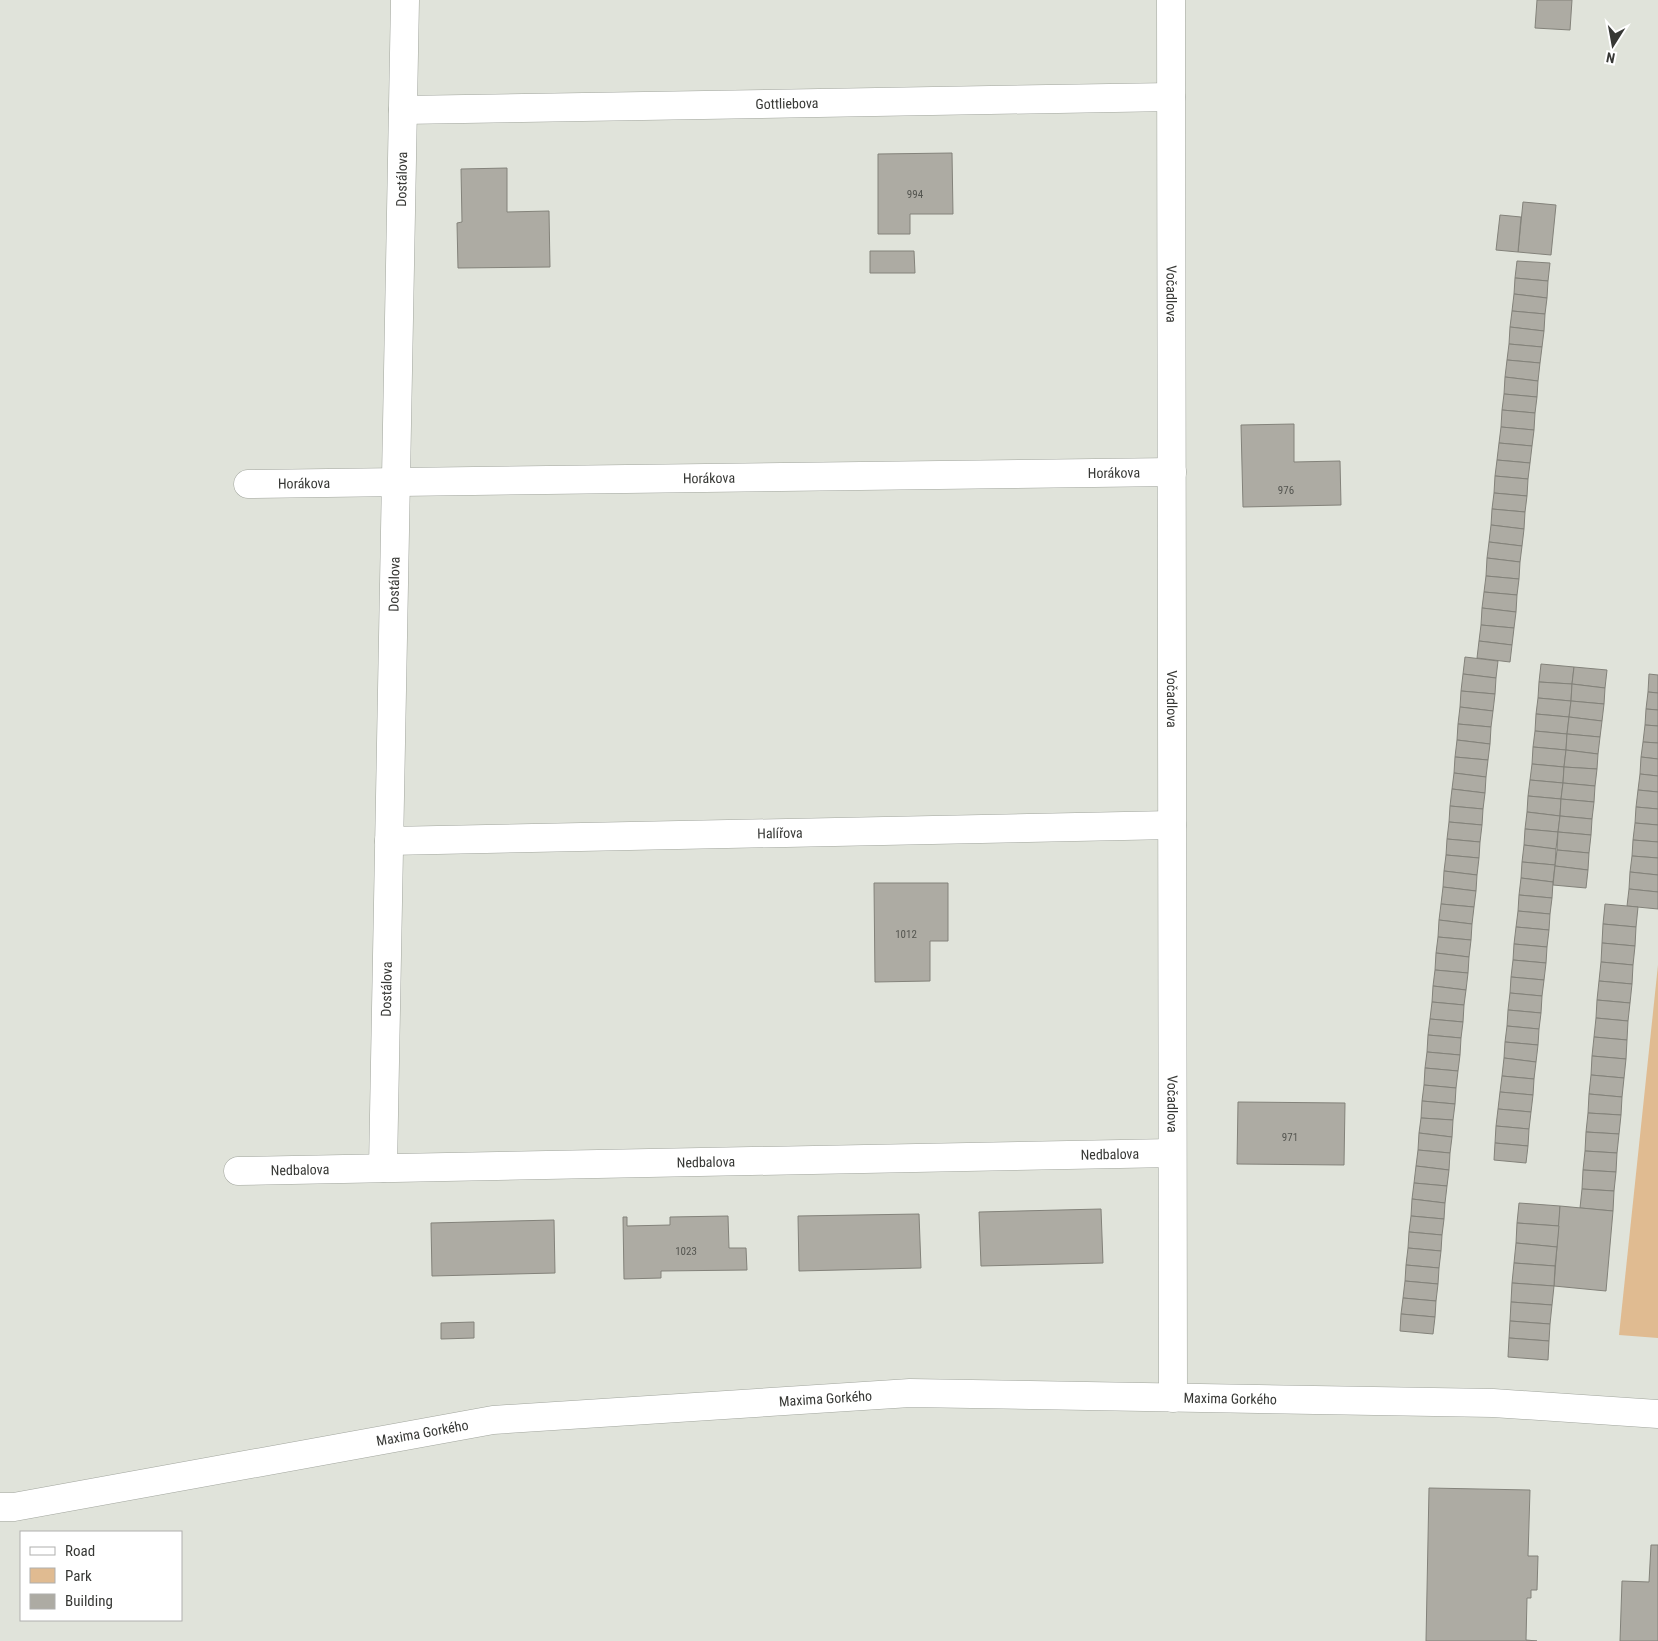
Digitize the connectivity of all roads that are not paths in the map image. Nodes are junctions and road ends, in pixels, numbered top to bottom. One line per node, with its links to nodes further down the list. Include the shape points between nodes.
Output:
1 (405, 0): 4 (street, Dostálova)
2 (1172, 0): 3 (street, Vočadlova)
3 (1171, 96): 4 (street, Gottliebova); 5 (street, Vočadlova)
4 (403, 110): 6 (street, Dostálova)
5 (1172, 472): 6 (street, Horákova); 8 (street, Vočadlova)
6 (396, 482): 7 (street, Horákova); 9 (street, Dostálova)
7 (248, 484)
8 (1172, 826): 9 (street, Halířova); 10 (street, Vočadlova)
9 (389, 841): 11 (street, Dostálova)
10 (1172, 1153): 11 (street, Nedbalova); 13 (street, Vočadlova)
11 (382, 1168): 12 (street, Nedbalova)
12 (238, 1171)
13 (1173, 1398): 14 (street, Maxima Gorkého, via 1493,1403); 15 (street, Maxima Gorkého, via 910,1393 493,1420)
14 (1658, 1414)
15 (0, 1507)

